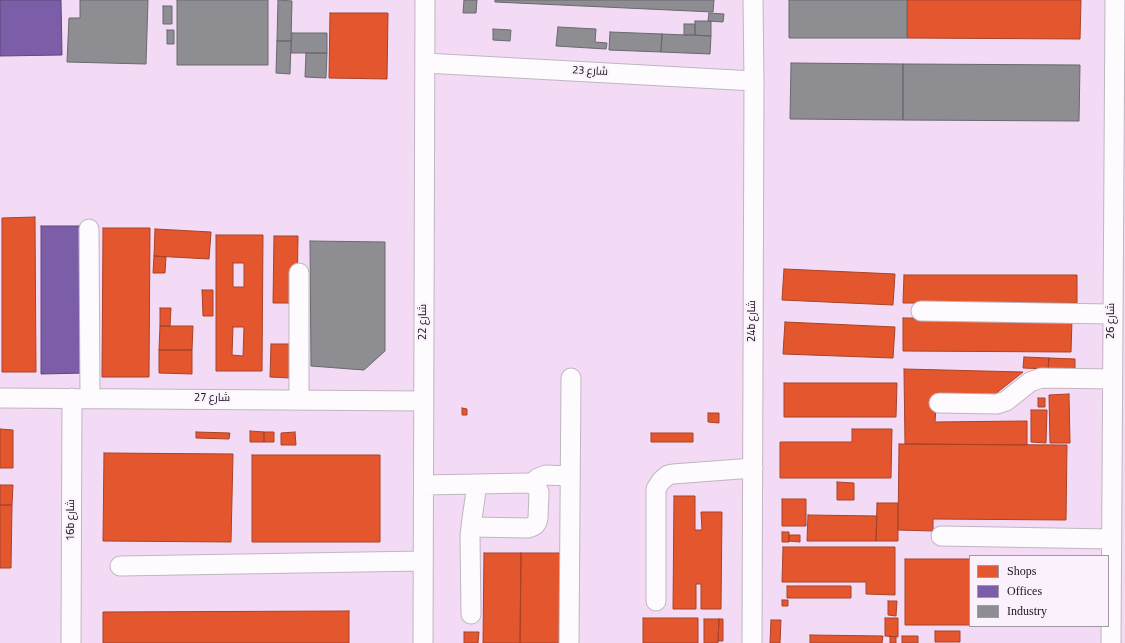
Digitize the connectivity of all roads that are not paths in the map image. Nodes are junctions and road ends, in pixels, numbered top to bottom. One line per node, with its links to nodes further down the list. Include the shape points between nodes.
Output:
1 (425, 0): 4 (street, شارع 22)
2 (753, 0): 5 (street, 24b شارع)
3 (1115, 0): 9 (street, شارع 26)
4 (425, 63): 5 (street, شارع 23); 15 (street, شارع 22)
5 (754, 81): 18 (street, 24b شارع)
6 (89, 229): 13 (street, 16b شارع)
7 (299, 272): 14 (street)
8 (921, 311): 9 (street)
9 (1112, 314): 11 (street, شارع 26)
10 (571, 378): 19 (street)
11 (1112, 378): 16 (street, via 1041,378 1030,382 1006,401 997,404); 17 (street, شارع 26)
12 (0, 398): 13 (street, شارع 27)
13 (81, 398): 14 (street, شارع 27); 30 (street, 16b شارع)
14 (299, 400): 15 (street, شارع 27)
15 (424, 401): 22 (street, شارع 22)
16 (939, 403)
17 (1118, 461): 25 (street, شارع 26)
18 (753, 468): 28 (street, via 673,474 661,481 656,489); 33 (street, 24b شارع)
19 (570, 476): 20 (street, via 546,475); 32 (street)
20 (532, 483): 21 (street); 23 (street, via 539,492 538,518 535,525 528,528)
21 (477, 484): 22 (street); 23 (street)
22 (424, 485): 26 (street, شارع 22)
23 (471, 527): 29 (street)
24 (941, 536): 25 (street)
25 (1112, 539): 34 (street, شارع 26)
26 (423, 561): 27 (street); 31 (street, شارع 22)
27 (120, 566)
28 (656, 601)
29 (471, 614)
30 (71, 643)
31 (423, 643)
32 (570, 643)
33 (752, 643)
34 (1111, 643)

